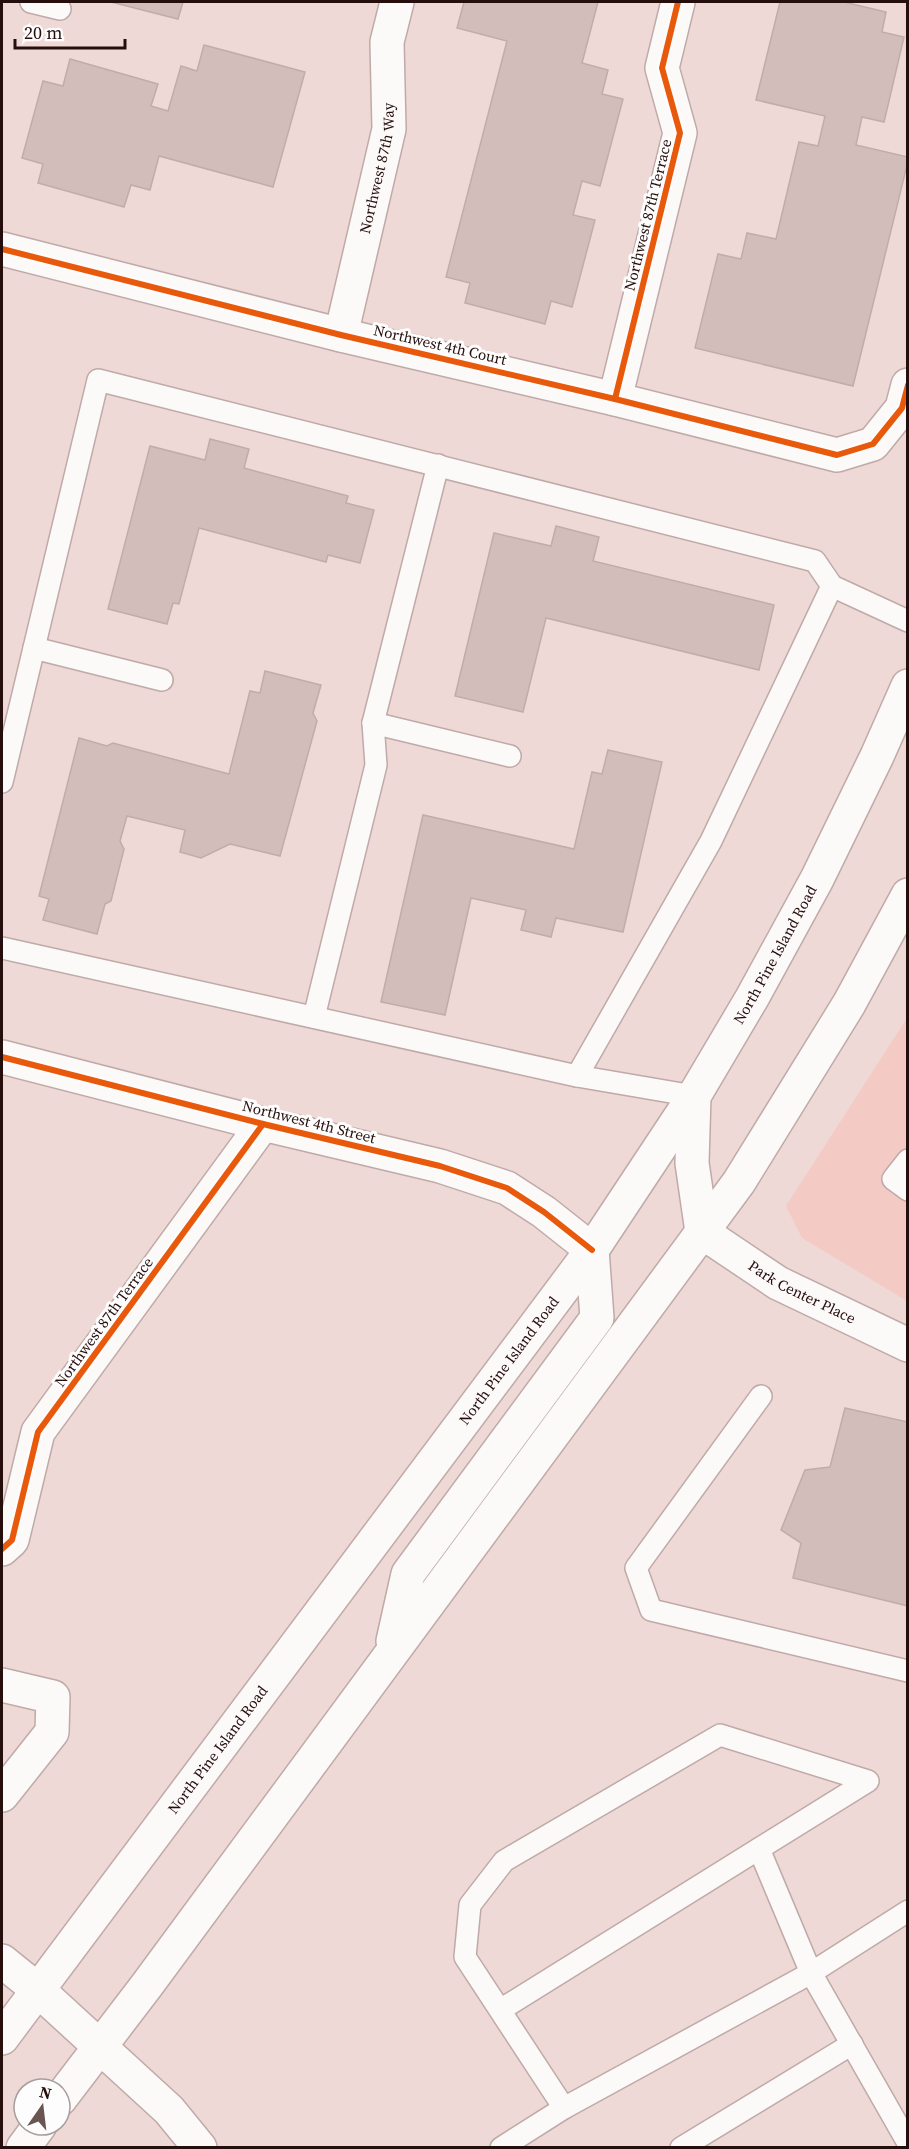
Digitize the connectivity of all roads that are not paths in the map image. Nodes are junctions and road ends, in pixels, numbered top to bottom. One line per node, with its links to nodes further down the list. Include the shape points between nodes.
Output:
1 (31, 2): 4 (lane)
2 (397, 2): 6 (main road, Northwest 87th Way, via 387,42 389,129)
3 (678, 2): 8 (main road, Northwest 87th Terrace, via 662,68 680,133)
4 (60, 9)
5 (2, 249): 6 (main road, Northwest 4th Court)
6 (341, 335): 8 (main road, Northwest 4th Court)
7 (908, 385): 8 (main road, Northwest 4th Court, via 902,408 873,444 837,455)
8 (615, 399)
9 (438, 465): 10 (lane, via 815,561); 12 (lane, via 98,380); 15 (lane)
10 (832, 586): 11 (lane); 22 (lane, via 711,841)
11 (908, 621)
12 (34, 648): 13 (lane); 17 (lane)
13 (162, 680)
14 (908, 686): 23 (main road, North Pine Island Road, via 817,879)
15 (373, 723): 16 (lane); 20 (lane, via 376,765)
16 (510, 756)
17 (2, 782)
18 (908, 895): 27 (main road, via 849,1004 739,1182)
19 (2, 948): 20 (lane)
20 (314, 1017): 22 (lane)
21 (2, 1057): 24 (main road, Northwest 4th Street)
22 (577, 1076): 23 (lane)
23 (694, 1096): 27 (main road, via 692,1163); 28 (main road, North Pine Island Road)
24 (263, 1124): 28 (main road, Northwest 4th Street, via 440,1166 507,1188); 31 (main road, Northwest 87th Terrace, via 38,1432 12,1540)
25 (908, 1160): 26 (lane, via 893,1179)
26 (908, 1190)
27 (702, 1232): 29 (main road, Park Center Place, via 778,1283); 32 (main road)
28 (592, 1250): 32 (main road, via 597,1318 408,1574); 40 (main road, North Pine Island Road)
29 (908, 1344)
30 (761, 1396): 33 (lane, via 636,1568 651,1610)
31 (2, 1549)
32 (390, 1654): 44 (main road)
33 (908, 1671)
34 (2, 1685): 35 (main road, via 53,1697 52,1732)
35 (2, 1795)
36 (759, 1849): 39 (lane); 41 (lane); 41 (lane, via 868,1781 720,1735 504,1861 470,1905 465,1957)
37 (908, 1911): 39 (lane)
38 (2, 1961): 40 (main road)
39 (811, 1973): 43 (lane); 46 (lane)
40 (38, 1990): 42 (main road, North Pine Island Road); 44 (main road)
41 (500, 2010): 46 (lane)
42 (2, 2038)
43 (852, 2044): 47 (lane); 51 (lane)
44 (100, 2047): 45 (main road); 49 (main road, via 170,2110)
45 (72, 2083)
46 (564, 2108): 50 (lane)
47 (902, 2119): 48 (lane)
48 (908, 2143)
49 (200, 2148)
50 (501, 2148)
51 (681, 2148)

